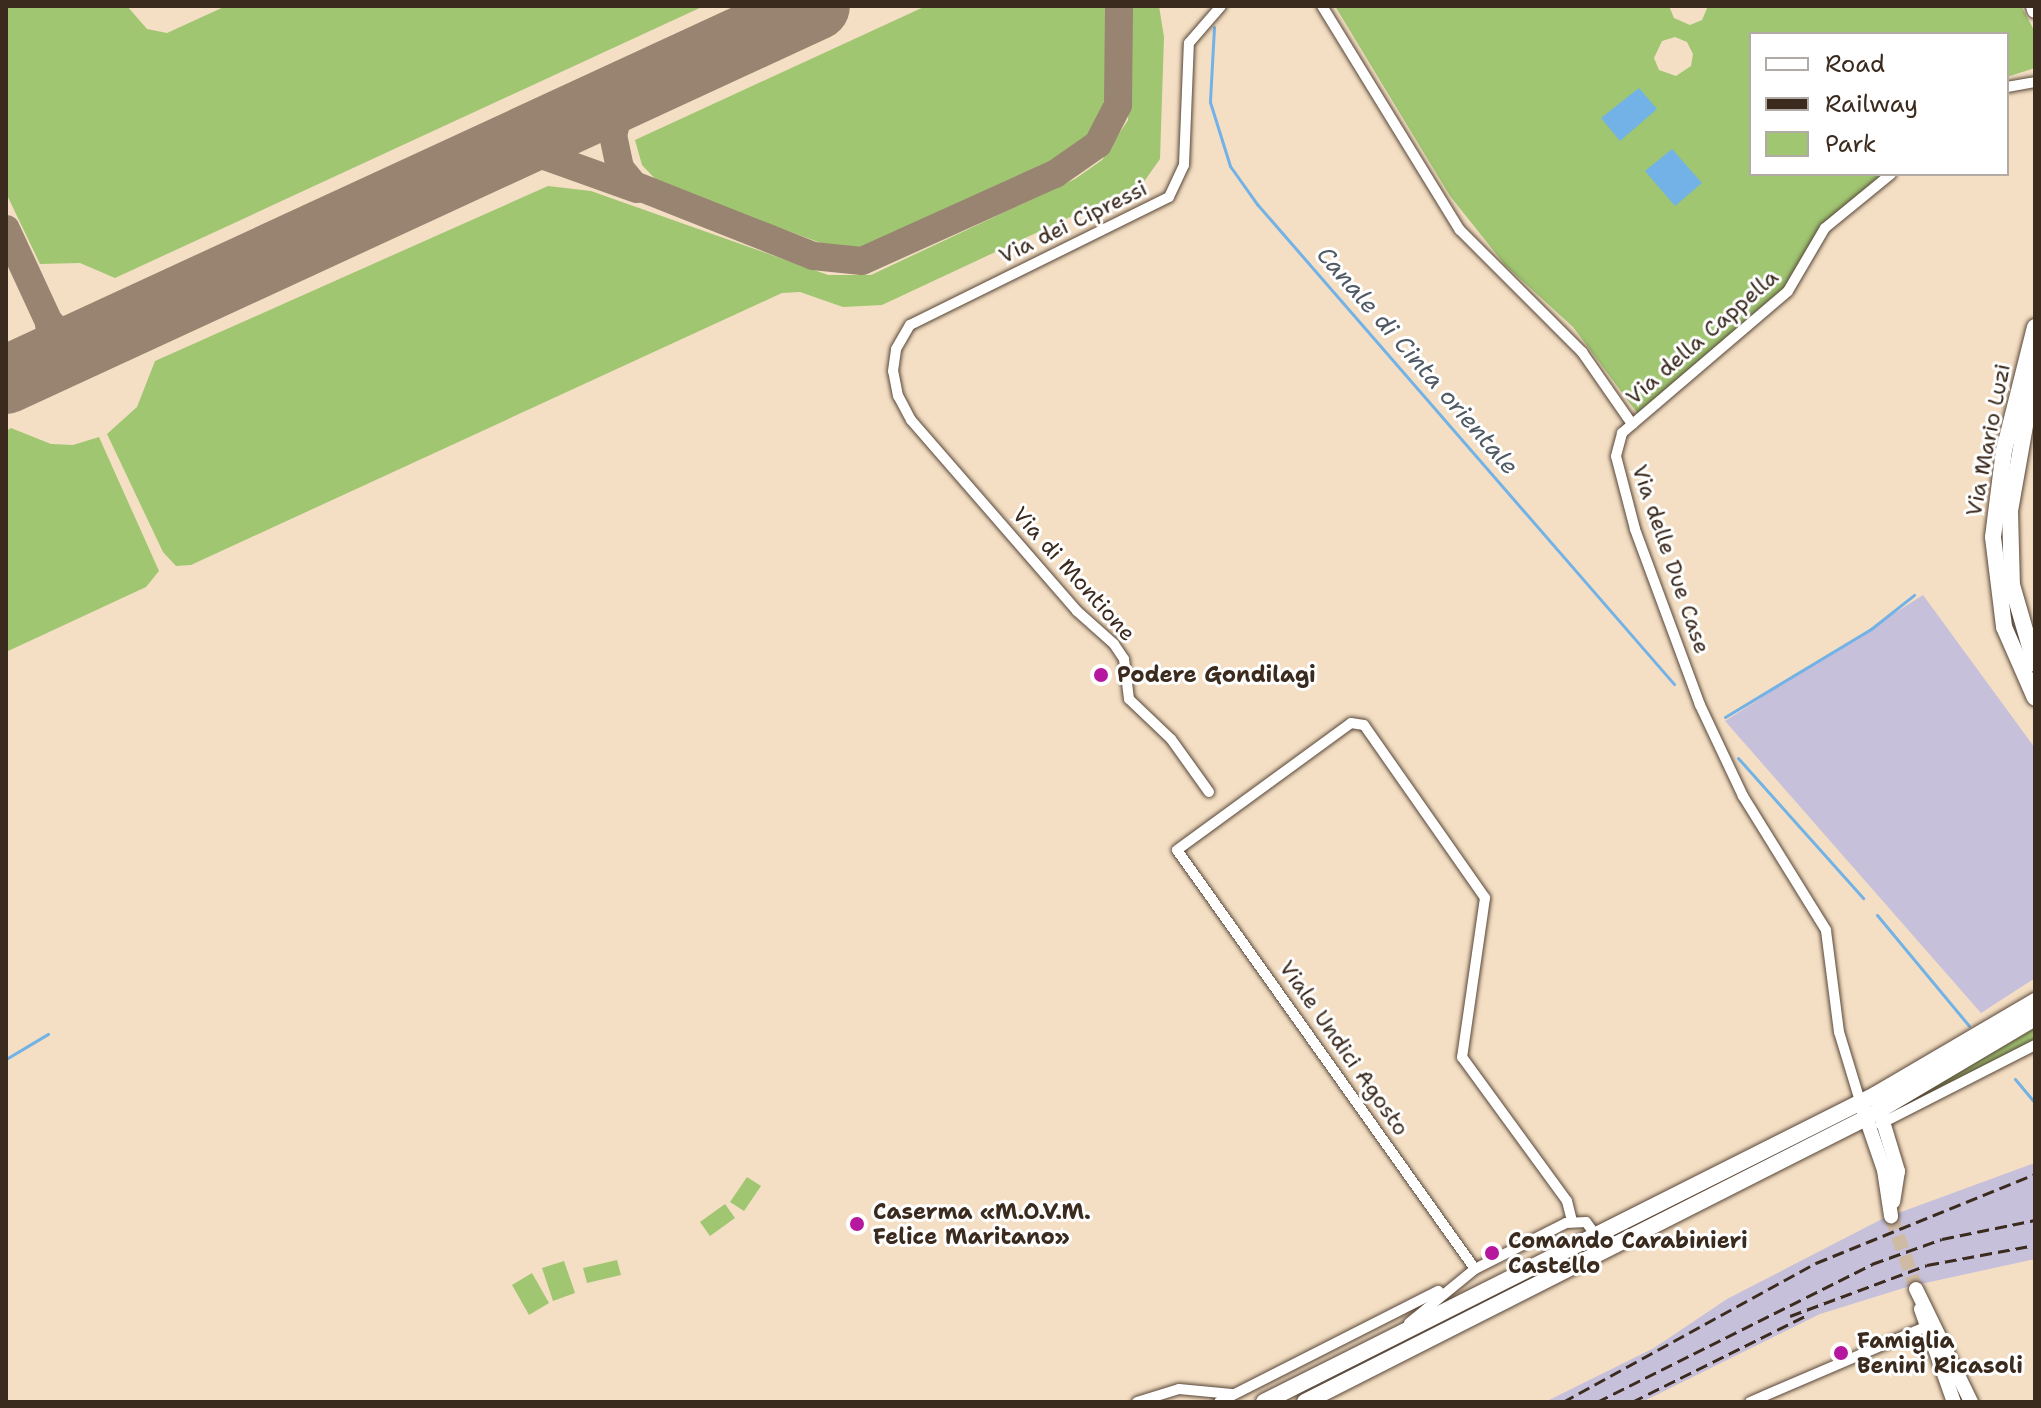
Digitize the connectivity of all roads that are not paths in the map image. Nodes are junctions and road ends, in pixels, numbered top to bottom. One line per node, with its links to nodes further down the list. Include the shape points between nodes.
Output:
1 (1221, 6): 8 (street, Via dei Cipressi, via 1189,43 1184,165 1169,197 910,325 894,356)
2 (1322, 6): 9 (street, via 1460,230 1582,352)
3 (2035, 82): 4 (street)
4 (2009, 87)
5 (1889, 176): 9 (street, Via della Cappella, via 1825,228 1788,291)
6 (2035, 327): 11 (main road, Via Mario Luzi, via 2004,450 1993,537 2004,627)
7 (2035, 369): 10 (main road, Via Mario Luzi, via 2016,459 2010,525 2018,617)
8 (895, 386): 12 (street, Via di Montione, via 915,425 1077,611 1119,651 1129,699 1171,739)
9 (1632, 424): 16 (street, Via delle Due Case, via 1620,437 1616,456 1635,529 1726,759 1826,930 1839,1032)
10 (2035, 664)
11 (2035, 698)
12 (1209, 792)
13 (2035, 1001): 16 (main road)
14 (2035, 1018): 17 (main road)
15 (2035, 1045): 17 (street)
16 (1860, 1101): 17 (main road); 20 (main road)
17 (1876, 1119): 18 (main road, via 1898,1171); 21 (main road)
18 (1891, 1215)
19 (1572, 1221): 20 (street, via 1586,1222); 22 (street); 22 (street, Viale Undici Agosto, via 1567,1201 1462,1057 1485,898 1364,725 1351,723 1180,843 1177,852)
20 (1598, 1232): 21 (street, via 1597,1247); 26 (main road)
21 (1585, 1261): 31 (main road)
22 (1475, 1269): 23 (street)
23 (1450, 1285): 26 (street); 27 (street)
24 (1915, 1287): 25 (main road)
25 (1931, 1325): 32 (street); 33 (main road); 34 (main road)
26 (1388, 1338): 30 (main road)
27 (1237, 1393): 28 (street, via 1179,1389); 29 (street)
28 (1137, 1402)
29 (1219, 1402)
30 (1264, 1402)
31 (1305, 1402)
32 (1750, 1402)
33 (1954, 1402)
34 (1971, 1402)

